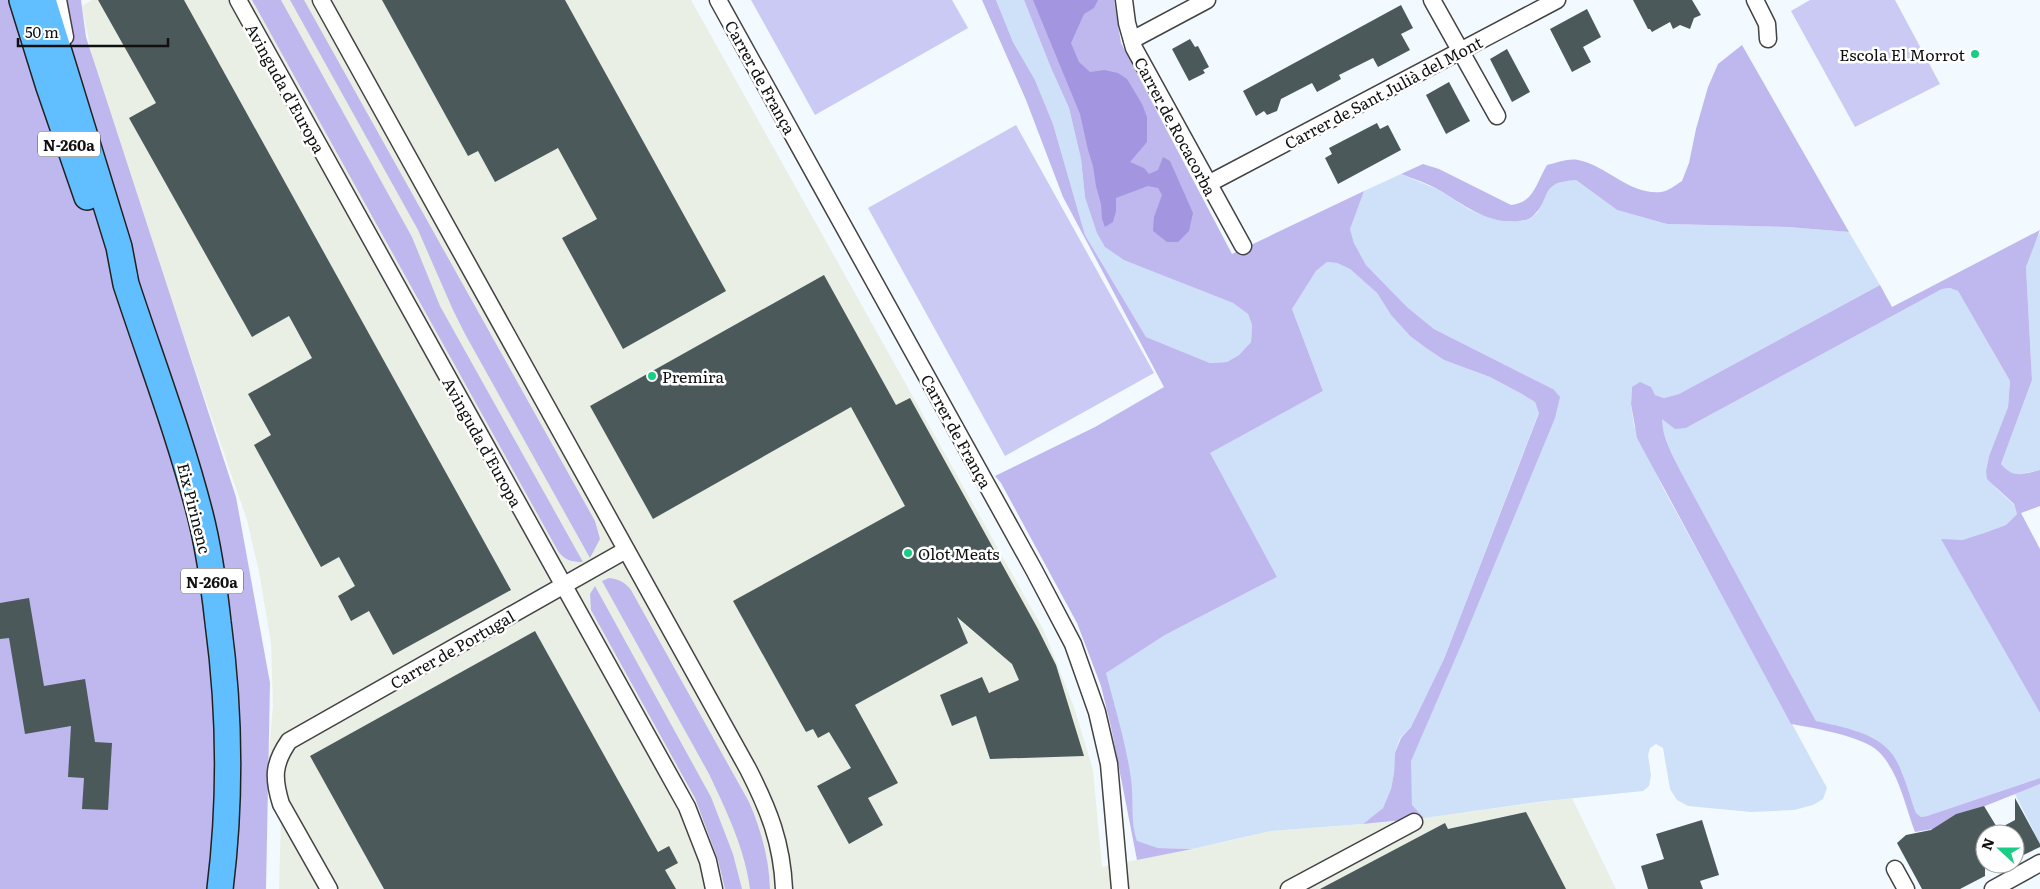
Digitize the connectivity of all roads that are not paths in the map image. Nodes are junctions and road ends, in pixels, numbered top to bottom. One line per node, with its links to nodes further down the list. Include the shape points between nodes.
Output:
1 (22, 0): 18 (main road, Eix Pirinenc / N-260a)
2 (33, 0): 18 (street, via 68,117)
3 (43, 0): 16 (main road, Eix Pirinenc / N-260a)
4 (58, 0): 16 (street)
5 (238, 0): 23 (street, Avinguda d'Europa)
6 (321, 0): 22 (street)
7 (718, 0): 31 (street, Carrer de França, via 1073,644 1097,712 1109,764)
8 (1124, 0): 13 (street, Carrer de Rocacorba)
9 (1207, 0): 13 (street)
10 (1432, 0): 15 (street)
11 (1557, 0): 15 (street, Carrer de Sant Julià del Mont)
12 (1755, 0): 14 (street, via 1764,16)
13 (1132, 40): 19 (street, Carrer de Rocacorba)
14 (1768, 40)
15 (1460, 50): 17 (street); 19 (street, Carrer de Sant Julià del Mont)
16 (71, 89): 21 (main road, Eix Pirinenc / N-260a, via 119,247)
17 (1497, 116)
18 (69, 145): 21 (main road, Eix Pirinenc / N-260a, via 108,253)
19 (1208, 184): 20 (street, Carrer de Rocacorba)
20 (1243, 246)
21 (126, 284): 27 (main road, Eix Pirinenc / N-260a, via 200,514 214,591 224,666 228,735 228,801)
22 (626, 550): 23 (street, Carrer de Portugal); 30 (street, via 762,797 773,821)
23 (563, 586): 28 (street, Carrer de Portugal, via 289,741 276,766 275,778 281,804); 29 (street, Avinguda d'Europa, via 687,807 708,861)
24 (1414, 822): 32 (street)
25 (2040, 863): 34 (street)
26 (1895, 869): 33 (street)
27 (220, 889)
28 (328, 889)
29 (714, 889)
30 (784, 889)
31 (1120, 889)
32 (1288, 889)
33 (1906, 889)
34 (1993, 889)

